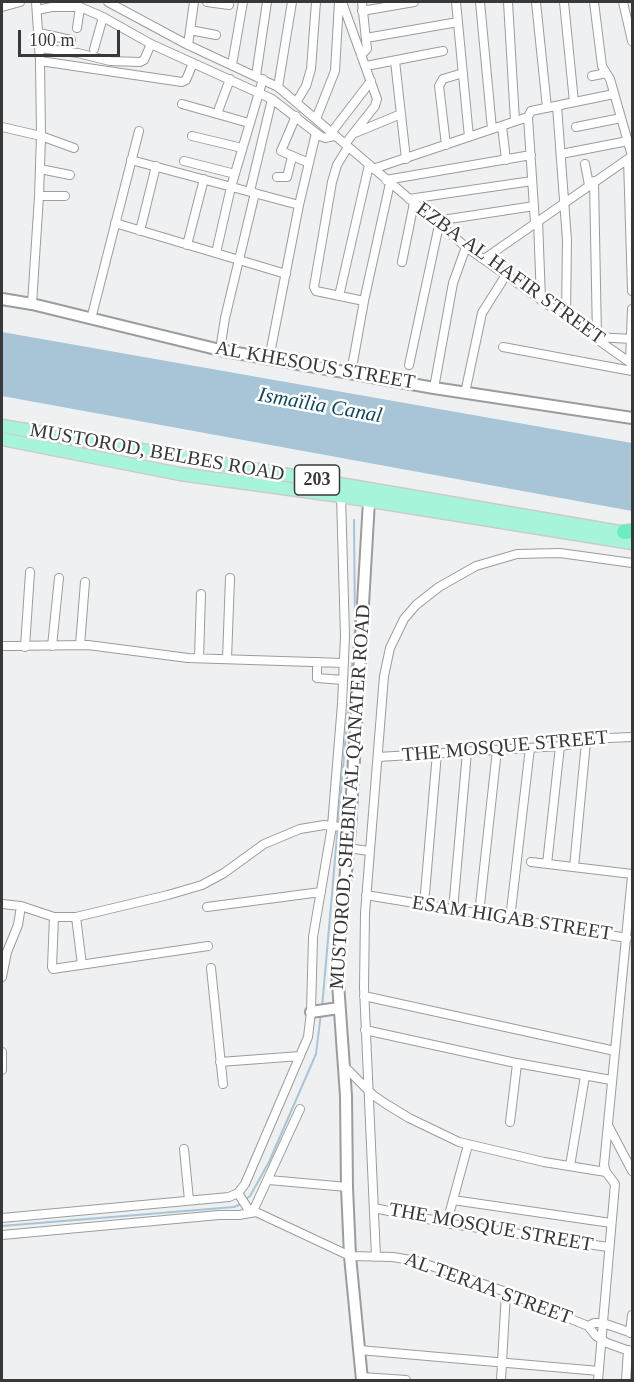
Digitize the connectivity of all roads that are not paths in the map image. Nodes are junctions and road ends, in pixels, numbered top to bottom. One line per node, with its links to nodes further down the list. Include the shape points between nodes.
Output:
1 (20, 2): 22 (street)
2 (108, 2): 29 (street, EZBA AL HAFIR STREET)
3 (194, 2): 28 (street)
4 (207, 2): 20 (street)
5 (243, 2): 44 (street)
6 (267, 2): 49 (street)
7 (292, 2): 52 (street)
8 (316, 2): 56 (street, via 311,69)
9 (340, 2): 40 (street); 66 (street, via 335,71)
10 (363, 2): 24 (street)
11 (414, 2): 19 (street)
12 (456, 2): 26 (street)
13 (480, 2): 72 (street)
14 (508, 2): 67 (street)
15 (536, 2): 60 (street)
16 (564, 2): 57 (street)
17 (594, 2): 47 (street, via 603,66)
18 (623, 2): 34 (street)
19 (403, 3): 24 (street)
20 (229, 5)
21 (36, 6): 23 (street); 30 (street)
22 (2, 7)
23 (80, 7): 25 (street); 27 (street)
24 (362, 11): 32 (street)
25 (103, 17): 35 (street); 38 (street)
26 (458, 22): 32 (street); 46 (street)
27 (77, 28)
28 (190, 30): 31 (street); 36 (street)
29 (165, 32): 35 (street); 36 (street, EZBA AL HAFIR STREET)
30 (39, 33): 33 (street); 37 (street)
31 (216, 35)
32 (366, 38): 40 (street, via 367,49)
33 (71, 40)
34 (633, 41)
35 (154, 45): 37 (street, via 140,62 110,61); 43 (street)
36 (188, 45): 44 (street, EZBA AL HAFIR STREET)
37 (40, 48): 41 (street)
38 (94, 49)
39 (443, 51): 42 (street)
40 (361, 55): 45 (street)
41 (40, 61): 43 (street, via 182,82); 77 (street)
42 (395, 61): 45 (street); 62 (street)
43 (193, 63): 50 (street)
44 (232, 65): 49 (street, EZBA AL HAFIR STREET)
45 (366, 66): 51 (street)
46 (463, 73): 79 (street); 81 (street, via 443,79 439,86)
47 (608, 75): 48 (street); 54 (street)
48 (592, 76)
49 (259, 78): 52 (street, EZBA AL HAFIR STREET); 53 (street)
50 (230, 79): 53 (street); 61 (street)
51 (371, 81): 75 (street, via 376,103); 76 (street)
52 (278, 87): 56 (street, EZBA AL HAFIR STREET)
53 (258, 92): 55 (street); 68 (street)
54 (615, 94): 57 (street); 65 (street)
55 (272, 99): 63 (street); 106 (street)
56 (297, 101): 66 (street, EZBA AL HAFIR STREET)
57 (574, 102): 59 (street)
58 (182, 104): 61 (street)
59 (556, 106): 60 (street); 85 (street)
60 (547, 108): 64 (street, via 531,111)
61 (217, 114): 68 (street)
62 (401, 114): 75 (street); 89 (street)
63 (296, 116): 74 (street); 87 (street, via 281,149)
64 (528, 117): 67 (street); 86 (street)
65 (621, 118): 71 (street); 80 (street)
66 (316, 119): 76 (street, EZBA AL HAFIR STREET)
67 (515, 121): 69 (street)
68 (249, 123): 84 (street)
69 (502, 126): 72 (street); 91 (street)
70 (2, 127): 77 (street)
71 (576, 127)
72 (492, 129): 79 (street)
73 (139, 131): 90 (street)
74 (316, 133): 76 (street, EZBA AL HAFIR STREET, via 325,138); 93 (street)
75 (354, 133): 82 (street)
76 (333, 134): 82 (street, EZBA AL HAFIR STREET)
77 (40, 136): 83 (street); 97 (street)
78 (192, 136): 84 (street)
79 (469, 137): 81 (street)
80 (628, 141): 85 (street); 88 (street)
81 (446, 145): 89 (street)
82 (346, 146): 96 (street, EZBA AL HAFIR STREET); 127 (street, via 332,182 314,285 316,291)
83 (74, 148)
84 (242, 148): 98 (street)
85 (561, 154): 110 (street)
86 (531, 155): 91 (street); 103 (street)
87 (292, 157): 93 (street); 100 (street, via 287,177)
88 (631, 157): 104 (street); 117 (street)
89 (406, 159): 96 (street)
90 (131, 160): 95 (street); 114 (street)
91 (506, 160): 102 (street)
92 (184, 162): 98 (street)
93 (309, 163): 111 (street)
94 (585, 164): 104 (street)
95 (156, 166): 101 (street); 116 (street)
96 (371, 167): 102 (street, EZBA AL HAFIR STREET); 127 (street)
97 (40, 169): 99 (street); 107 (street)
98 (235, 174): 105 (street)
99 (70, 175)
100 (277, 177)
101 (204, 179): 105 (street); 118 (street)
102 (388, 181): 109 (street, EZBA AL HAFIR STREET); 130 (street)
103 (532, 181): 109 (street); 112 (street)
104 (592, 183): 110 (street); 135 (street)
105 (231, 187): 106 (street); 120 (street)
106 (252, 192): 111 (street); 121 (street)
107 (39, 196): 108 (street); 131 (street)
108 (65, 196)
109 (412, 201): 115 (street, EZBA AL HAFIR STREET); 123 (street)
110 (565, 202): 113 (street); 133 (street)
111 (299, 205): 124 (street)
112 (534, 206): 113 (street); 115 (street)
113 (536, 222): 122 (street); 129 (street)
114 (115, 223): 116 (street); 134 (street)
115 (438, 223): 119 (street, EZBA AL HAFIR STREET); 141 (street)
116 (140, 231): 118 (street)
117 (631, 231): 126 (street)
118 (187, 245): 120 (street)
119 (466, 247): 122 (street, EZBA AL HAFIR STREET); 144 (street, via 453,282)
120 (216, 254): 121 (street)
121 (240, 260): 124 (street); 138 (street)
122 (484, 260): 125 (street, EZBA AL HAFIR STREET)
123 (402, 262)
124 (285, 274): 139 (street)
125 (506, 275): 129 (street, EZBA AL HAFIR STREET); 145 (street, via 482,313)
126 (633, 291)
127 (339, 296): 130 (street)
128 (2, 299): 131 (main road, AL KHESOUS STREET)
129 (541, 300): 133 (street, EZBA AL HAFIR STREET)
130 (364, 302): 143 (street)
131 (32, 304): 134 (main road, AL KHESOUS STREET)
132 (633, 309): 136 (street)
133 (566, 317): 135 (street, EZBA AL HAFIR STREET)
134 (91, 319): 138 (main road, AL KHESOUS STREET)
135 (595, 337): 136 (street); 140 (street, EZBA AL HAFIR STREET)
136 (632, 339): 140 (street)
137 (503, 347): 142 (street)
138 (220, 350): 139 (main road, AL KHESOUS STREET)
139 (269, 359): 143 (main road, AL KHESOUS STREET)
140 (631, 363)
141 (409, 364)
142 (633, 371)
143 (351, 373): 144 (main road, AL KHESOUS STREET)
144 (434, 388): 145 (main road, AL KHESOUS STREET)
145 (465, 393): 146 (main road, AL KHESOUS STREET)
146 (633, 418)
147 (2, 426): 151 (main road, MUSTOROD, BELBES ROAD / 203)
148 (2, 439): 149 (main road, MUSTOROD, BELBES ROAD / 203, via 180,474)
149 (341, 496): 150 (main road, MUSTOROD, BELBES ROAD / 203); 165 (street)
150 (369, 501): 151 (main road, MUSTOROD, BELBES ROAD / 203); 176 (main road, MUSTOROD, SHEBIN AL QANATER ROAD)
151 (630, 535)
152 (633, 563): 174 (street, via 560,553 517,554 476,566 439,587 404,619 390,648)
153 (30, 572): 161 (street)
154 (59, 578): 160 (street)
155 (230, 578): 163 (street)
156 (85, 582): 158 (street)
157 (201, 594): 162 (street)
158 (80, 645): 160 (street); 162 (street)
159 (2, 646): 161 (street)
160 (52, 646): 161 (street)
161 (26, 647)
162 (199, 658): 163 (street)
163 (227, 659): 164 (street)
164 (317, 662): 165 (street); 166 (street, via 316,678)
165 (344, 663): 166 (street)
166 (343, 680): 175 (street)
167 (633, 737): 168 (street, THE MOSQUE STREET)
168 (586, 742): 169 (street, THE MOSQUE STREET); 181 (street)
169 (560, 746): 170 (street, THE MOSQUE STREET); 180 (street)
170 (530, 748): 171 (street, THE MOSQUE STREET); 193 (street)
171 (497, 750): 172 (street, THE MOSQUE STREET); 190 (street)
172 (467, 752): 173 (street, THE MOSQUE STREET); 189 (street)
173 (437, 753): 174 (street, THE MOSQUE STREET); 186 (street)
174 (378, 757): 178 (street)
175 (332, 826): 176 (street); 183 (street); 192 (street, via 308,827 280,836 202,885)
176 (351, 828): 177 (main road, MUSTOROD, SHEBIN AL QANATER ROAD)
177 (348, 848): 178 (street); 201 (main road, MUSTOROD, SHEBIN AL QANATER ROAD)
178 (369, 851): 184 (street)
179 (531, 862): 180 (street)
180 (547, 864): 181 (street)
181 (574, 867): 182 (street)
182 (633, 875): 194 (street)
183 (321, 892): 188 (street); 202 (street, via 312,952)
184 (366, 895): 186 (street, ESAM HIGAB STREET); 200 (street)
185 (2, 904): 187 (street)
186 (424, 905): 189 (street, ESAM HIGAB STREET)
187 (21, 906): 191 (street); 199 (street)
188 (207, 908)
189 (453, 909): 190 (street, ESAM HIGAB STREET)
190 (479, 914): 193 (street, ESAM HIGAB STREET)
191 (54, 917): 192 (street); 197 (street, via 51,967)
192 (76, 917): 197 (street)
193 (510, 919): 194 (street, ESAM HIGAB STREET)
194 (627, 938): 196 (street, ESAM HIGAB STREET)
195 (208, 946): 197 (street)
196 (629, 948): 204 (street, ESAM HIGAB STREET)
197 (82, 965)
198 (211, 968): 207 (street)
199 (2, 977)
200 (364, 996): 203 (street); 204 (street)
201 (334, 1009): 202 (main road); 209 (main road, MUSTOROD, SHEBIN AL QANATER ROAD)
202 (313, 1012): 206 (street)
203 (365, 1030): 208 (street); 214 (street)
204 (615, 1051): 212 (street, ESAM HIGAB STREET)
205 (2, 1052): 210 (street)
206 (300, 1056): 207 (street); 225 (street)
207 (220, 1062): 213 (street)
208 (517, 1064): 211 (street); 216 (street)
209 (343, 1065): 214 (street); 224 (main road, MUSTOROD, SHEBIN AL QANATER ROAD)
210 (2, 1070)
211 (585, 1076): 212 (street); 220 (street)
212 (611, 1080): 217 (street, ESAM HIGAB STREET)
213 (223, 1084)
214 (368, 1090): 218 (street, via 409,1118); 228 (street)
215 (300, 1109): 223 (street)
216 (510, 1122)
217 (608, 1126): 221 (street); 222 (street, ESAM HIGAB STREET)
218 (468, 1144): 220 (street); 227 (street)
219 (184, 1149): 226 (street)
220 (570, 1166): 222 (street)
221 (633, 1171)
222 (606, 1172): 232 (street, ESAM HIGAB STREET, via 615,1184)
223 (268, 1180): 224 (street); 229 (street)
224 (347, 1187): 235 (main road, MUSTOROD, SHEBIN AL QANATER ROAD)
225 (239, 1195): 226 (street); 229 (street)
226 (189, 1200): 230 (street)
227 (453, 1200): 231 (street); 232 (street)
228 (374, 1208): 231 (street, THE MOSQUE STREET); 236 (street)
229 (251, 1210): 233 (street, via 239,1215); 235 (street)
230 (2, 1218)
231 (447, 1222): 234 (street, THE MOSQUE STREET)
232 (611, 1223): 234 (street, ESAM HIGAB STREET)
233 (2, 1235)
234 (608, 1247): 239 (street, ESAM HIGAB STREET)
235 (354, 1256): 236 (street, AL TERAA STREET); 243 (main road, MUSTOROD, SHEBIN AL QANATER ROAD)
236 (373, 1257): 237 (street, AL TERAA STREET, via 417,1261)
237 (506, 1292): 240 (street, AL TERAA STREET); 245 (street)
238 (633, 1315): 241 (street)
239 (603, 1323): 240 (street, AL TERAA STREET); 241 (street); 242 (street, ESAM HIGAB STREET)
240 (588, 1326): 242 (street, AL TERAA STREET)
241 (631, 1333)
242 (601, 1339): 244 (street, AL TERAA STREET); 246 (street, ESAM HIGAB STREET)
243 (359, 1350): 245 (street); 247 (main road, MUSTOROD, SHEBIN AL QANATER ROAD)
244 (630, 1351): 251 (street)
245 (502, 1362): 246 (street); 249 (street)
246 (599, 1371): 250 (street, ESAM HIGAB STREET)
247 (362, 1379): 248 (street)
248 (406, 1380)
249 (501, 1380)
250 (598, 1380)
251 (626, 1380)

